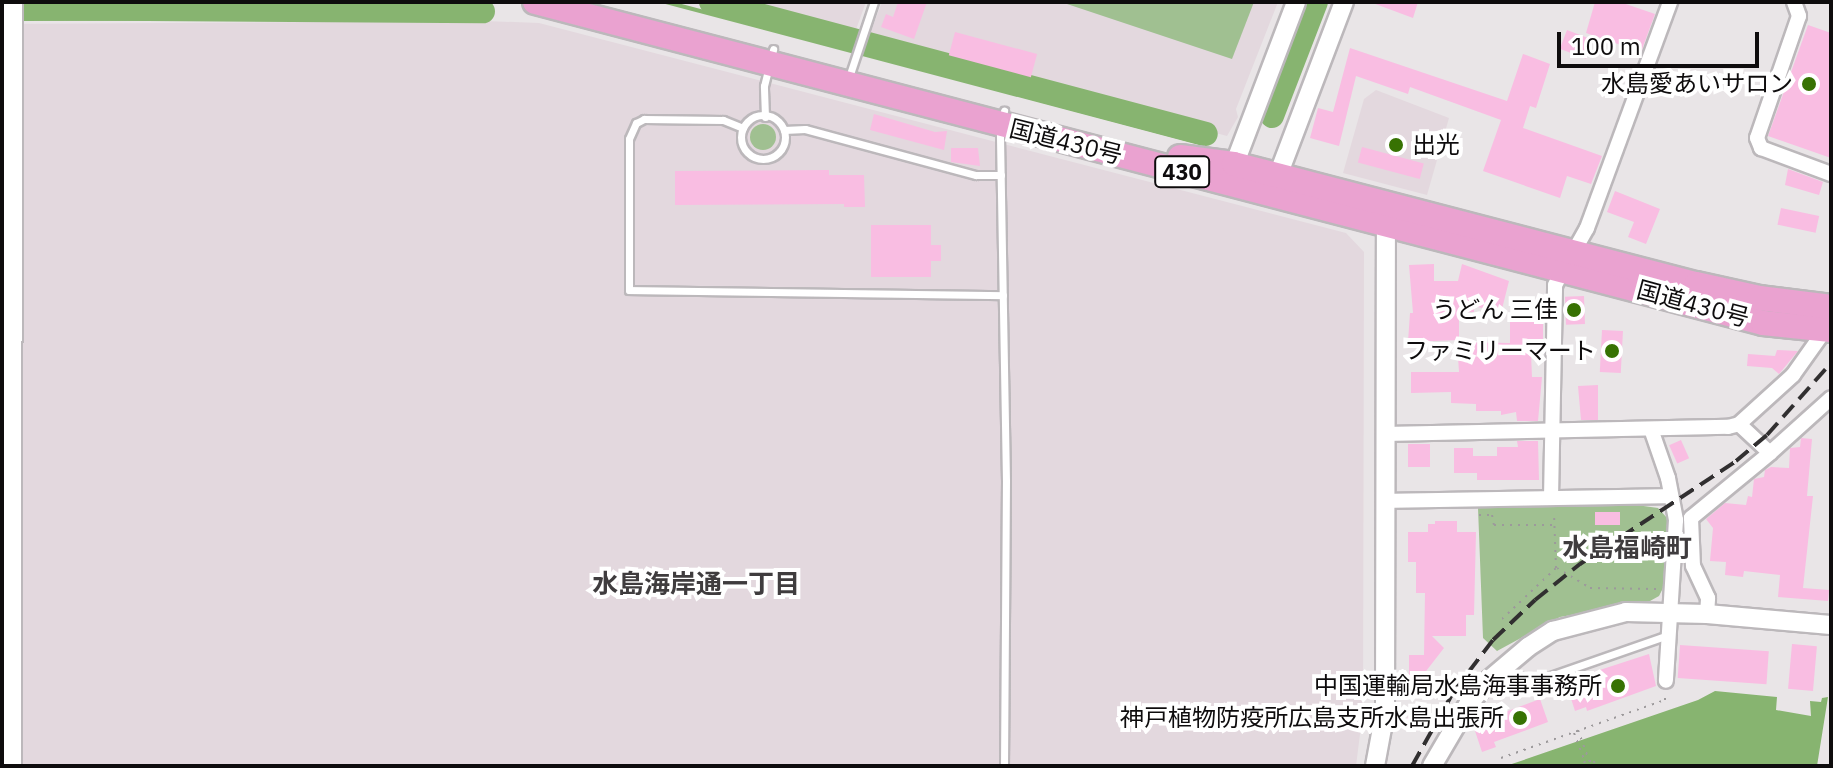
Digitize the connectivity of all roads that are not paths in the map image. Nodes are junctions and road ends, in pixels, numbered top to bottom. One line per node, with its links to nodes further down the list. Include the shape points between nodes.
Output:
1 (535, 2): 9 (highway, 国道430号 / 430)
2 (598, 2): 9 (highway, 国道430号 / 430)
3 (874, 2): 10 (lane)
4 (1296, 2): 15 (street)
5 (1344, 2): 18 (street)
6 (1670, 2): 20 (street)
7 (1794, 2): 16 (street, via 1799,16 1757,138 1761,148)
8 (13, 9): 24 (street)
9 (771, 56): 10 (highway, 国道430号 / 430); 11 (lane, via 764,86)
10 (851, 70): 12 (highway, 国道430号 / 430)
11 (765, 117): 13 (lane, via 753,118); 14 (lane)
12 (1002, 118): 15 (highway, 国道430号 / 430, via 1190,159); 17 (lane)
13 (743, 128): 14 (lane, via 744,148 755,157 772,156 782,148); 21 (lane, via 723,120 636,123 629,139 629,290)
14 (784, 130): 17 (lane, via 805,129 976,175)
15 (1231, 173): 18 (highway, 国道430号 / 430)
16 (1831, 174)
17 (1001, 175): 21 (lane)
18 (1275, 184): 19 (highway, 国道430号 / 430)
19 (1385, 214): 20 (highway, 国道430号 / 430); 28 (street)
20 (1568, 262): 22 (highway, 国道430号 / 430, via 1759,298); 27 (street, via 1553,296)
21 (1003, 295): 41 (lane)
22 (1829, 322): 25 (street, via 1793,375)
23 (1831, 398): 29 (street)
24 (7, 399): 39 (street)
25 (1739, 424): 26 (street); 29 (street)
26 (1651, 429): 27 (street); 30 (street)
27 (1551, 432): 28 (street); 31 (street)
28 (1385, 434): 32 (street)
29 (1770, 453): 34 (street, via 1691,518 1693,566 1708,598)
30 (1671, 496): 31 (street); 33 (street, via 1676,520)
31 (1551, 498): 32 (street)
32 (1386, 501): 42 (street, via 1385,712)
33 (1672, 612): 34 (street); 36 (street); 37 (street, via 1626,612 1553,631)
34 (1707, 614): 35 (street)
35 (1831, 625)
36 (1670, 635): 37 (lane, via 1533,682); 38 (street)
37 (1502, 668): 43 (street, via 1469,703)
38 (1666, 681)
39 (7, 746): 40 (street)
40 (12, 766)
41 (1004, 766)
42 (1375, 766)
43 (1432, 766)

